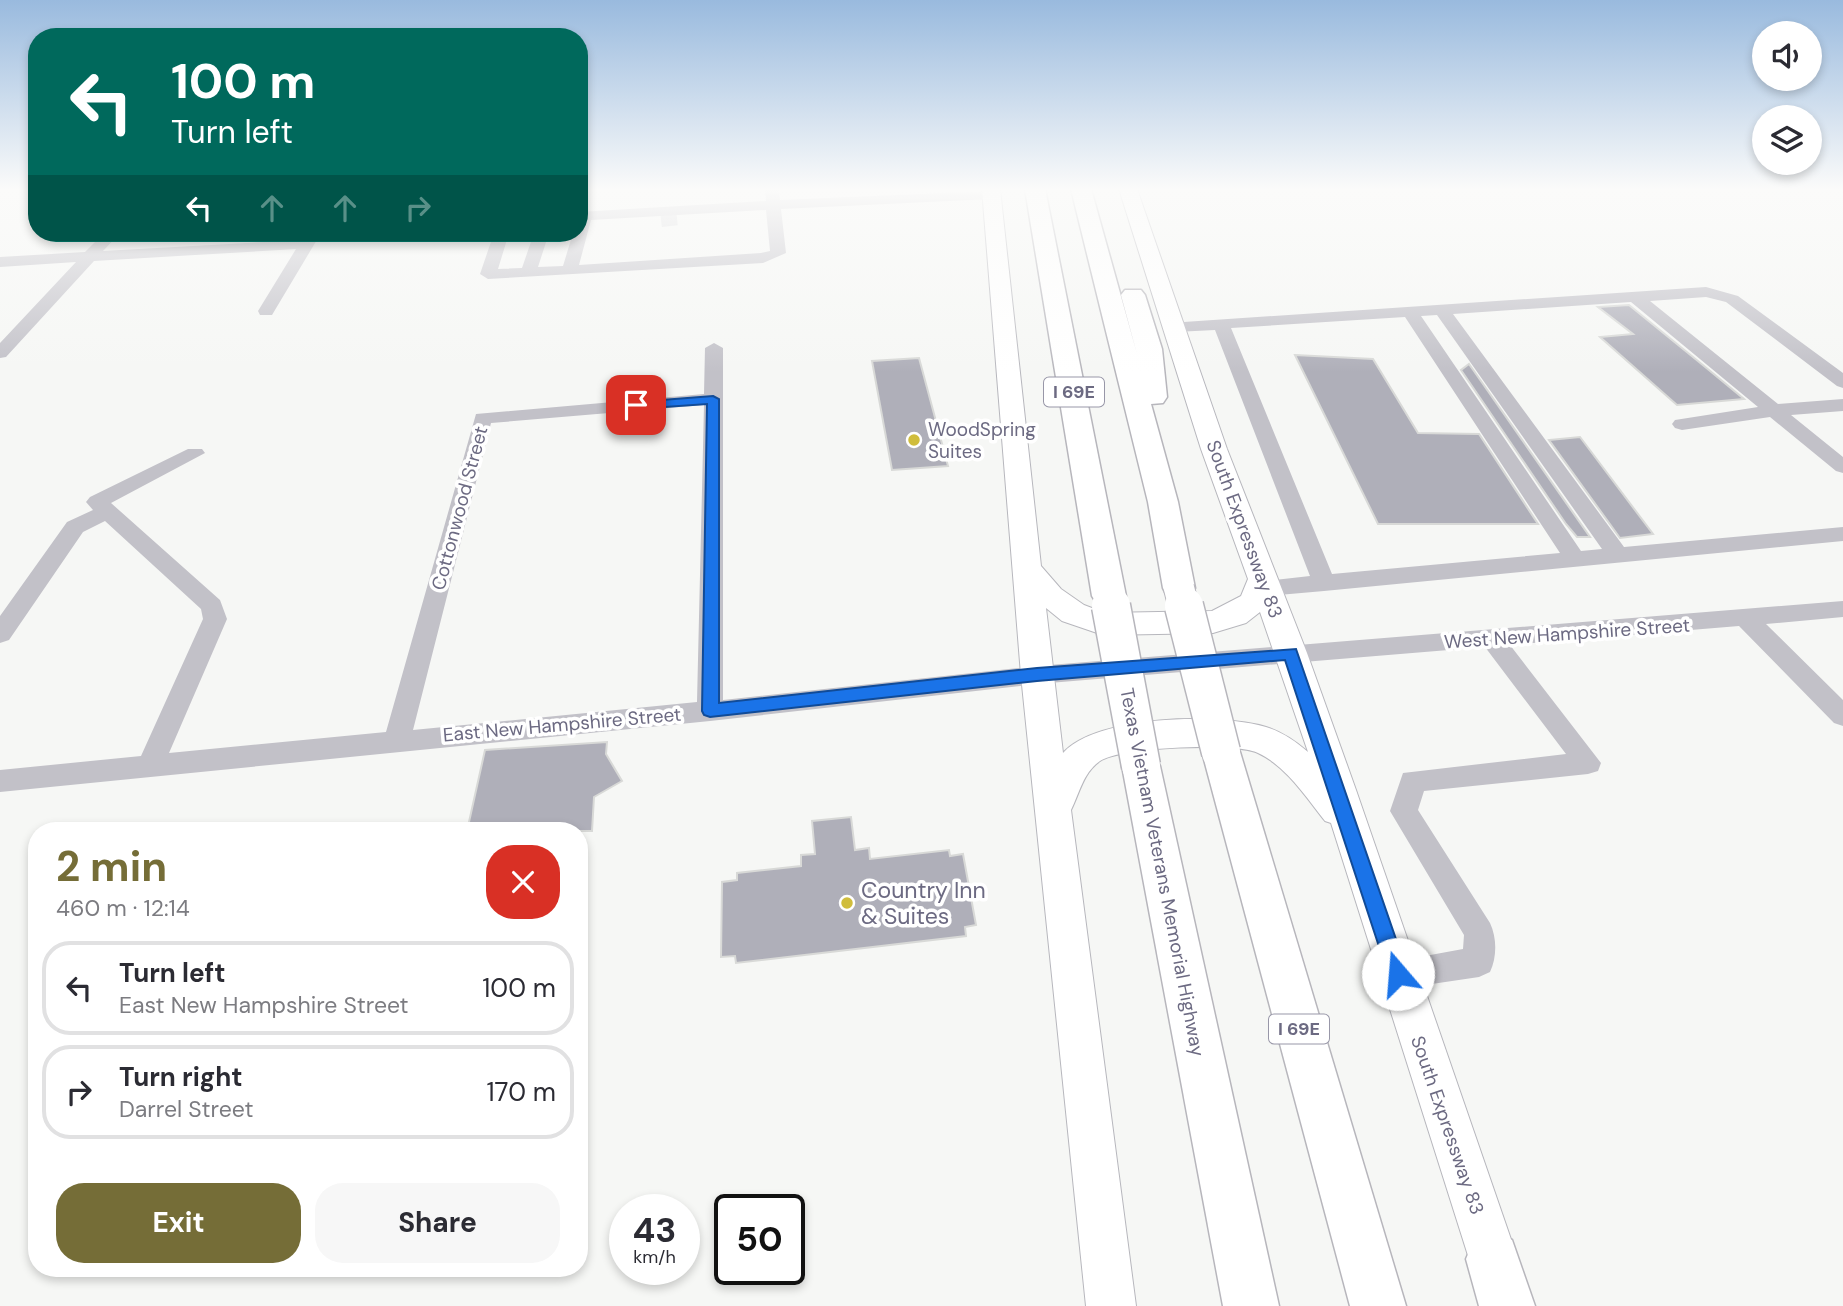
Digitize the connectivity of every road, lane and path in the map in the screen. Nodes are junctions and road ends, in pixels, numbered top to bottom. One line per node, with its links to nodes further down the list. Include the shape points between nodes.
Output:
1 (95, 250): 14 (street)
2 (176, 250): 14 (street)
3 (303, 250): 20 (street)
4 (495, 250): 17 (street, via 488,274)
5 (536, 250): 17 (street)
6 (574, 250): 16 (street)
7 (778, 250): 16 (street, via 763,258)
8 (1003, 250): 39 (main road)
9 (1023, 250): 26 (highway)
10 (1047, 250): 26 (highway, Texas Vietnam Veterans Memorial Highway / I 69E)
11 (1097, 250): 34 (highway, I 69E)
12 (1120, 250): 34 (highway, via 1149,349)
13 (1149, 250): 23 (main road, South Expressway 83)
14 (89, 257): 15 (street); 25 (street)
15 (0, 262)
16 (570, 270): 17 (street)
17 (529, 272)
18 (1635, 297): 19 (street); 27 (street, via 1722,295); 30 (street)
19 (1442, 310): 21 (street); 37 (street)
20 (266, 311)
21 (1410, 312): 22 (street); 38 (street)
22 (1221, 324): 23 (street); 41 (street)
23 (1175, 327): 40 (main road, South Expressway 83, via 1214,449)
24 (714, 348): 28 (street)
25 (0, 353)
26 (1071, 376): 58 (highway, Texas Vietnam Veterans Memorial Highway / I 69E, bridge, via 1108,596)
27 (1843, 382)
28 (713, 399): 48 (street); 50 (street, Cottonwood Street, via 483,418)
29 (1843, 405): 30 (street)
30 (1777, 410): 31 (street); 33 (street)
31 (1682, 424)
32 (195, 453): 35 (street, via 97,502)
33 (1843, 467)
34 (1163, 502): 59 (highway, I 69E, bridge, via 1179,588 1221,752)
35 (107, 511): 44 (street, via 75,527); 51 (street, via 212,606 215,619)
36 (1843, 534): 37 (street)
37 (1618, 555): 38 (street)
38 (1575, 559): 41 (street)
39 (1027, 568): 40 (main road, via 1050,596 1073,613 1103,624 1213,622 1235,615 1253,602); 47 (main road)
40 (1265, 583): 41 (street); 46 (main road, South Expressway 83)
41 (1324, 583)
42 (1843, 609): 43 (street, West New Hampshire Street)
43 (1747, 619): 45 (street, West New Hampshire Street); 49 (street)
44 (0, 634)
45 (1491, 638): 46 (street, West New Hampshire Street); 55 (street, via 1588,763 1413,781 1404,811 1479,933 1479,962)
46 (1291, 653): 47 (street, East New Hampshire Street); 54 (main road, South Expressway 83)
47 (1037, 674): 48 (street, East New Hampshire Street); 53 (main road)
48 (710, 711): 50 (street, East New Hampshire Street)
49 (1843, 716)
50 (397, 740): 51 (street, East New Hampshire Street)
51 (150, 765): 52 (street, East New Hampshire Street)
52 (0, 781)
53 (1053, 810): 54 (main road, via 1069,769 1092,748 1121,739 1233,734 1264,740 1301,767); 57 (main road)
54 (1348, 821): 55 (main road, South Expressway 83)
55 (1398, 974): 56 (main road, South Expressway 83)
56 (1503, 1290)
57 (1111, 1306)
58 (1251, 1306)
59 (1378, 1306)

